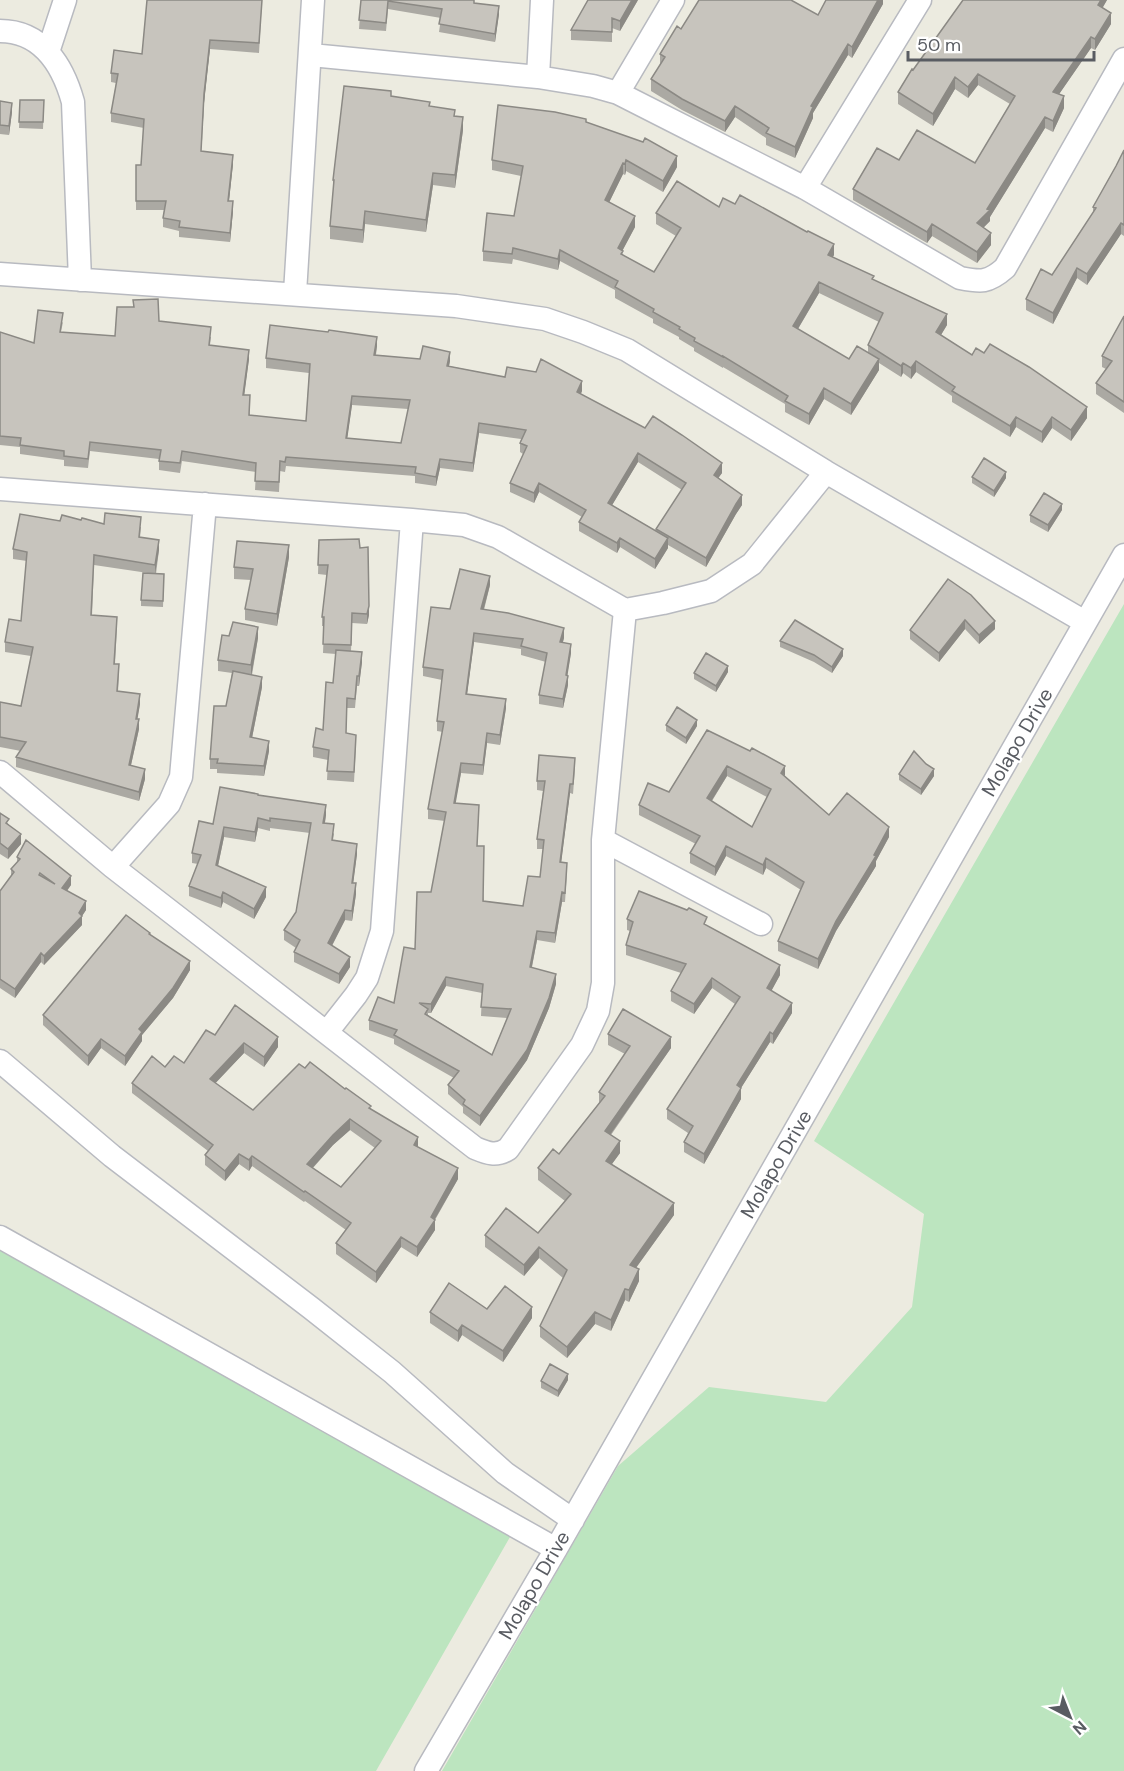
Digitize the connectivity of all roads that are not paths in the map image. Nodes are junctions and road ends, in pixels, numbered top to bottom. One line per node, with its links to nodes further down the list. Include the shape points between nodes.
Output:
1 (65, 0): 7 (street)
2 (314, 0): 8 (street)
3 (542, 0): 10 (street)
4 (673, 0): 11 (street)
5 (920, 0): 12 (street)
6 (0, 31): 7 (street, via 27,35)
7 (48, 52): 14 (street, via 68,84 73,102)
8 (310, 55): 10 (street); 15 (street)
9 (1124, 59): 12 (street, via 1005,268 993,278 960,278)
10 (538, 77): 11 (street)
11 (618, 93): 12 (street)
12 (805, 188)
13 (0, 274): 14 (street)
14 (80, 280): 15 (street)
15 (295, 293): 16 (street, via 456,306 554,322 627,350)
16 (826, 472): 21 (street, via 752,564 711,591); 22 (street)
17 (0, 489): 18 (street)
18 (206, 504): 19 (street); 25 (street, via 181,777 169,804)
19 (412, 520): 21 (street, via 464,525 498,537); 27 (street, via 382,931 367,978)
20 (1124, 555): 22 (street, Molapo Drive)
21 (625, 610): 24 (street)
22 (1086, 622): 30 (street, Molapo Drive)
23 (0, 772): 25 (street)
24 (603, 840): 26 (street); 27 (street, via 603,983 598,1011 582,1045 508,1149 494,1155 475,1148)
25 (113, 867): 27 (street)
26 (761, 924)
27 (327, 1032)
28 (0, 1061): 30 (street, via 112,1156 392,1372 505,1473)
29 (0, 1237): 31 (street)
30 (573, 1520): 31 (street, Molapo Drive)
31 (556, 1549): 32 (street, Molapo Drive)
32 (426, 1771)

